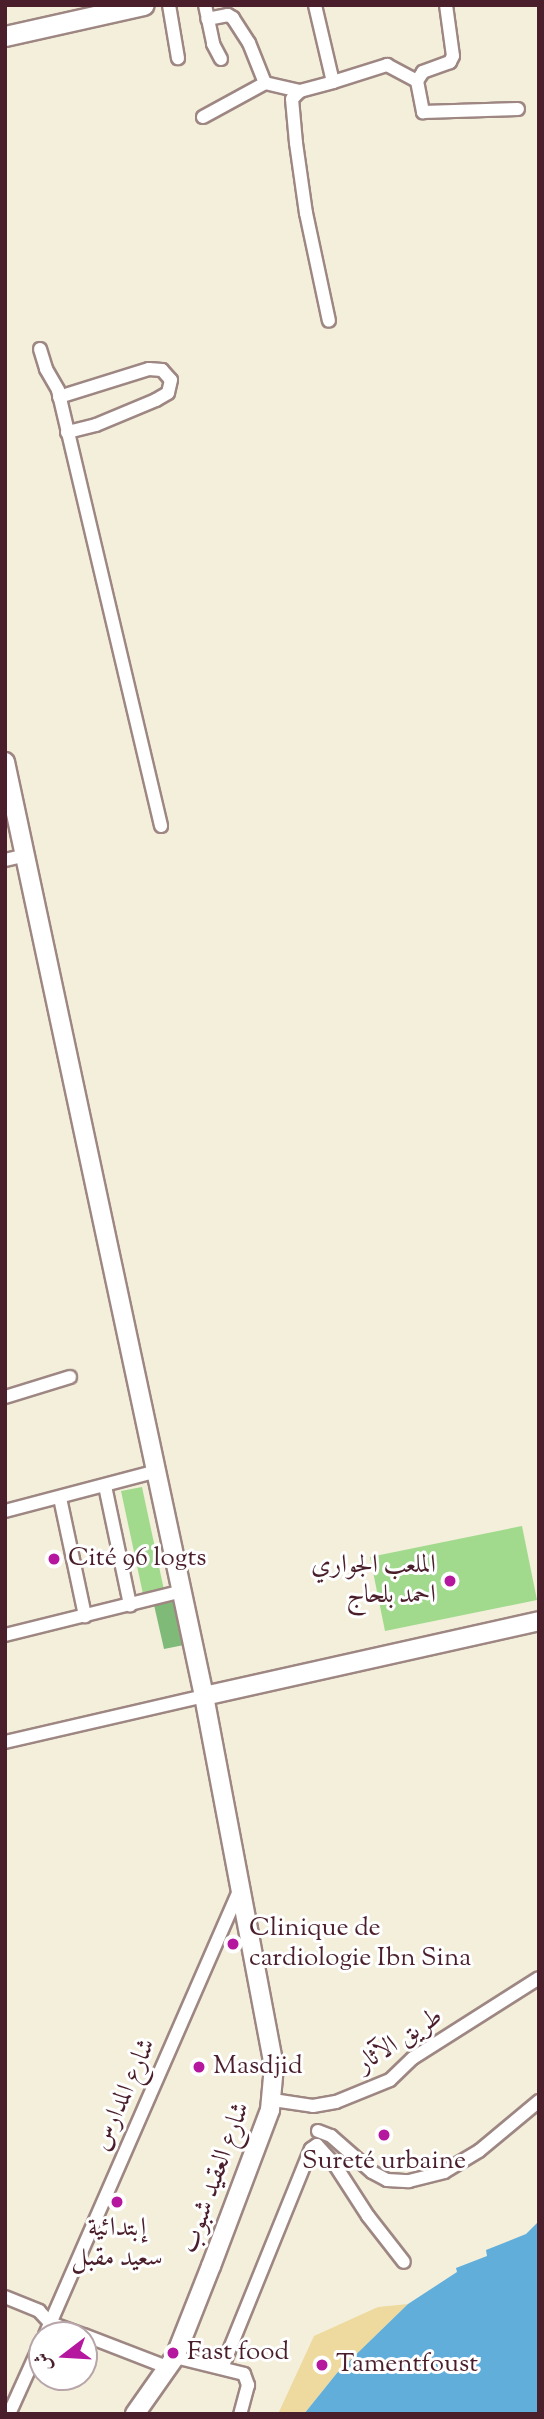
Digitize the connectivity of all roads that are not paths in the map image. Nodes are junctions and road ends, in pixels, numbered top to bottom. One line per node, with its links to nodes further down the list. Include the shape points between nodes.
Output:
1 (144, 5): 7 (main road)
2 (169, 5): 8 (street)
3 (205, 5): 6 (street)
4 (315, 5): 11 (street)
5 (446, 5): 10 (street, via 453,56)
6 (207, 19): 9 (street); 12 (street, via 233,18)
7 (5, 36)
8 (178, 58)
9 (221, 59)
10 (417, 80): 11 (street, via 387,65); 14 (street, via 421,107 428,113)
11 (333, 82): 13 (street)
12 (265, 83): 13 (street); 15 (street)
13 (300, 91): 16 (street, via 292,99 296,143)
14 (518, 109)
15 (203, 117)
16 (329, 321)
17 (40, 349): 18 (street)
18 (59, 397): 19 (street); 19 (street, via 149,369 162,370 171,380 168,393 156,400)
19 (68, 432): 21 (street)
20 (5, 762): 22 (main road, شارع العقيد شبوب)
21 (161, 826)
22 (26, 855): 23 (street); 26 (main road, شارع العقيد شبوب)
23 (5, 860)
24 (70, 1377): 25 (street)
25 (5, 1397)
26 (158, 1471): 27 (street); 30 (main road, شارع العقيد شبوب)
27 (105, 1486): 28 (street); 31 (street)
28 (60, 1498): 29 (street); 32 (street)
29 (5, 1511)
30 (183, 1591): 31 (street); 35 (main road, شارع العقيد شبوب)
31 (130, 1605): 32 (street)
32 (85, 1616): 34 (street)
33 (539, 1621): 35 (main road)
34 (6, 1633)
35 (204, 1696): 36 (street); 37 (main road, شارع العقيد شبوب)
36 (5, 1742)
37 (241, 1886): 39 (main road, شارع العقيد شبوب, via 274,2066); 47 (street, شارع المدارس)
38 (539, 1978): 41 (street, طريق الآثار, via 412,2058 390,2080 336,2102)
39 (273, 2100): 41 (street, طريق الآثار); 49 (main road, شارع العقيد شبوب)
40 (539, 2101): 42 (street, via 479,2151 444,2172 409,2181 387,2180 372,2172)
41 (313, 2106): 42 (street)
42 (325, 2134): 43 (street)
43 (317, 2145): 44 (street); 50 (street, via 311,2149)
44 (404, 2262)
45 (5, 2297): 46 (street, via 39,2311)
46 (43, 2321)
47 (51, 2321)
48 (98, 2340): 49 (street)
49 (171, 2362): 50 (street); 53 (main road, شارع العقيد شبوب)
50 (222, 2368): 54 (street, via 244,2374 248,2385)
51 (28, 2371): 52 (street)
52 (9, 2411)
53 (135, 2414)
54 (240, 2414)

